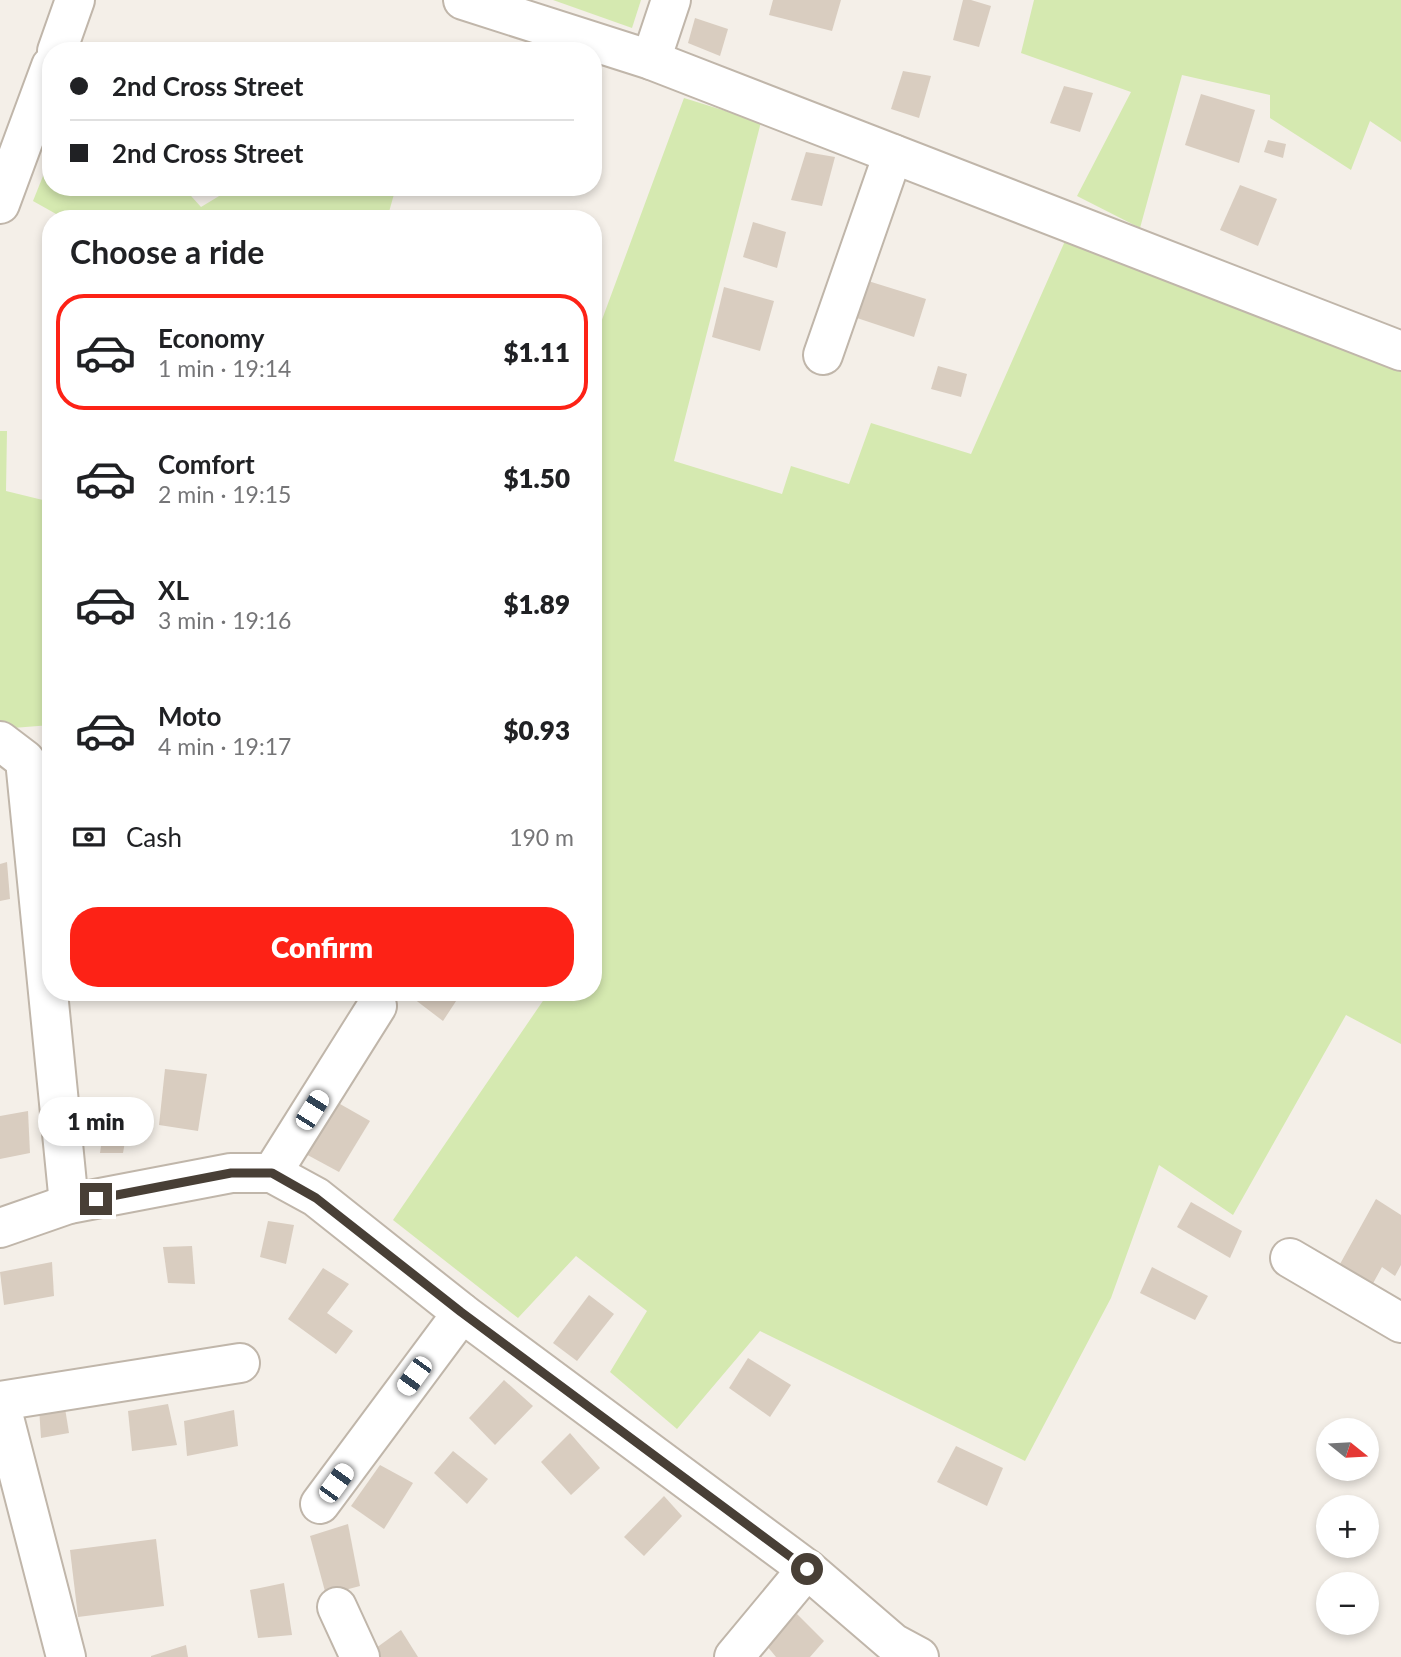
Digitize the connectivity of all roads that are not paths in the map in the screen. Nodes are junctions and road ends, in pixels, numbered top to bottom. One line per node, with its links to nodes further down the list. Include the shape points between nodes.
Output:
1 (75, 0): 4 (street)
2 (463, 0): 5 (street)
3 (671, 0): 7 (street)
4 (60, 42)
5 (595, 42)
6 (602, 44): 7 (street)
7 (651, 60): 9 (street)
8 (42, 90): 10 (street)
9 (893, 154): 11 (street); 12 (street)
10 (0, 204)
11 (1401, 351)
12 (823, 355)
13 (0, 741): 14 (street, via 25,760)
14 (42, 932)
15 (49, 1001): 18 (street)
16 (377, 1006): 17 (street)
17 (272, 1173): 18 (street, via 231,1173); 21 (street, via 316,1198)
18 (69, 1205): 19 (street)
19 (0, 1228)
20 (1290, 1258): 22 (street)
21 (461, 1312): 25 (street); 26 (street)
22 (1401, 1323)
23 (240, 1363): 24 (street)
24 (0, 1401): 28 (street)
25 (320, 1504)
26 (807, 1569): 30 (street); 31 (street, via 893,1643)
27 (337, 1607): 29 (street)
28 (66, 1657)
29 (360, 1657)
30 (734, 1657)
31 (919, 1657)

